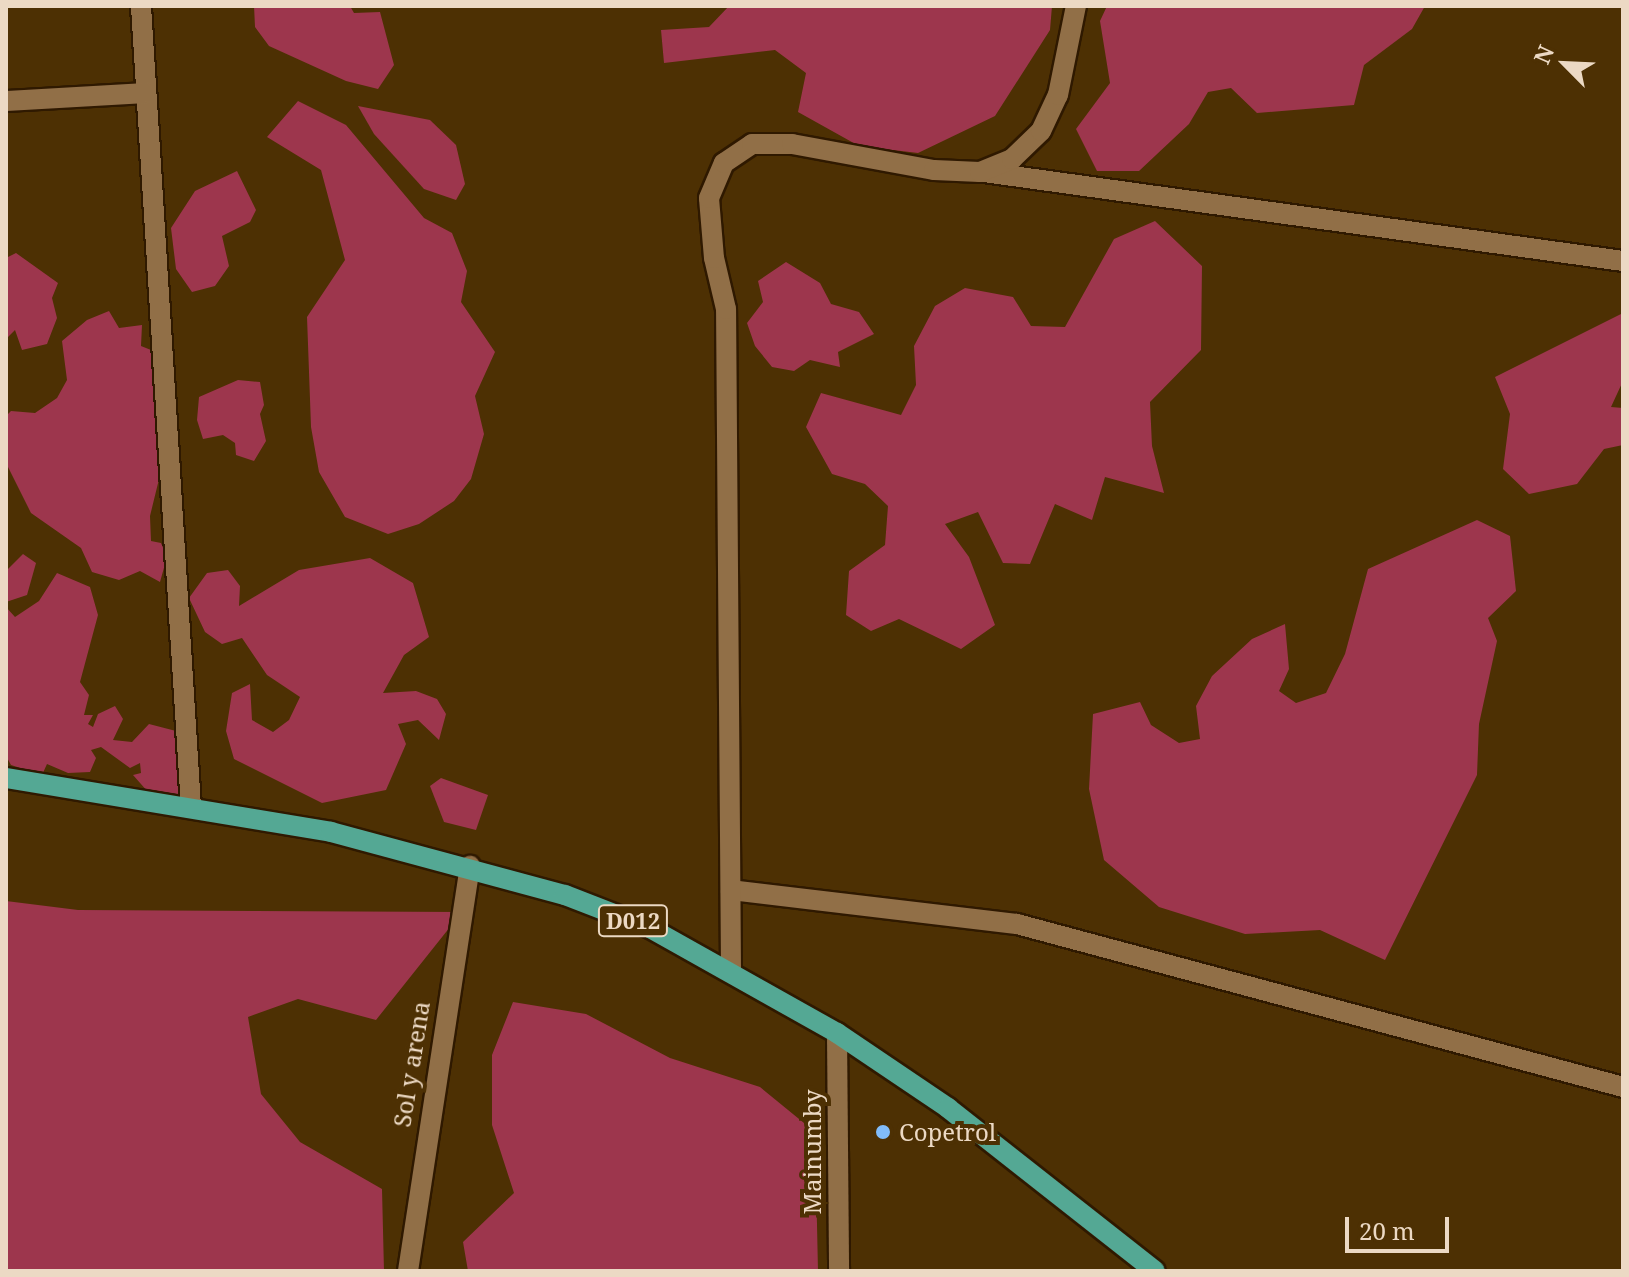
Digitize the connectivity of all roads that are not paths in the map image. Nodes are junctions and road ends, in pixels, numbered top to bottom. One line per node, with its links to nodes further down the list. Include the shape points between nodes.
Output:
1 (141, 6): 3 (street)
2 (1076, 6): 5 (street, via 1058,95 1041,131 1012,159)
3 (145, 93): 4 (street); 8 (street)
4 (6, 101)
5 (980, 172): 6 (street); 10 (street, via 918,168 792,144 752,144 724,163 709,198 714,258 726,309)
6 (1623, 261)
7 (13, 779): 8 (main road, D012)
8 (191, 807): 9 (main road, D012, via 331,832)
9 (470, 866): 11 (main road, D012, via 565,895); 14 (street, Sol y arena)
10 (731, 890): 11 (street); 13 (street, via 1017,924)
11 (731, 969): 12 (main road, D012)
12 (837, 1033): 15 (street, Mainumby); 16 (main road, D012, via 948,1108)
13 (1623, 1087)
14 (408, 1271)
15 (839, 1271)
16 (1155, 1271)

